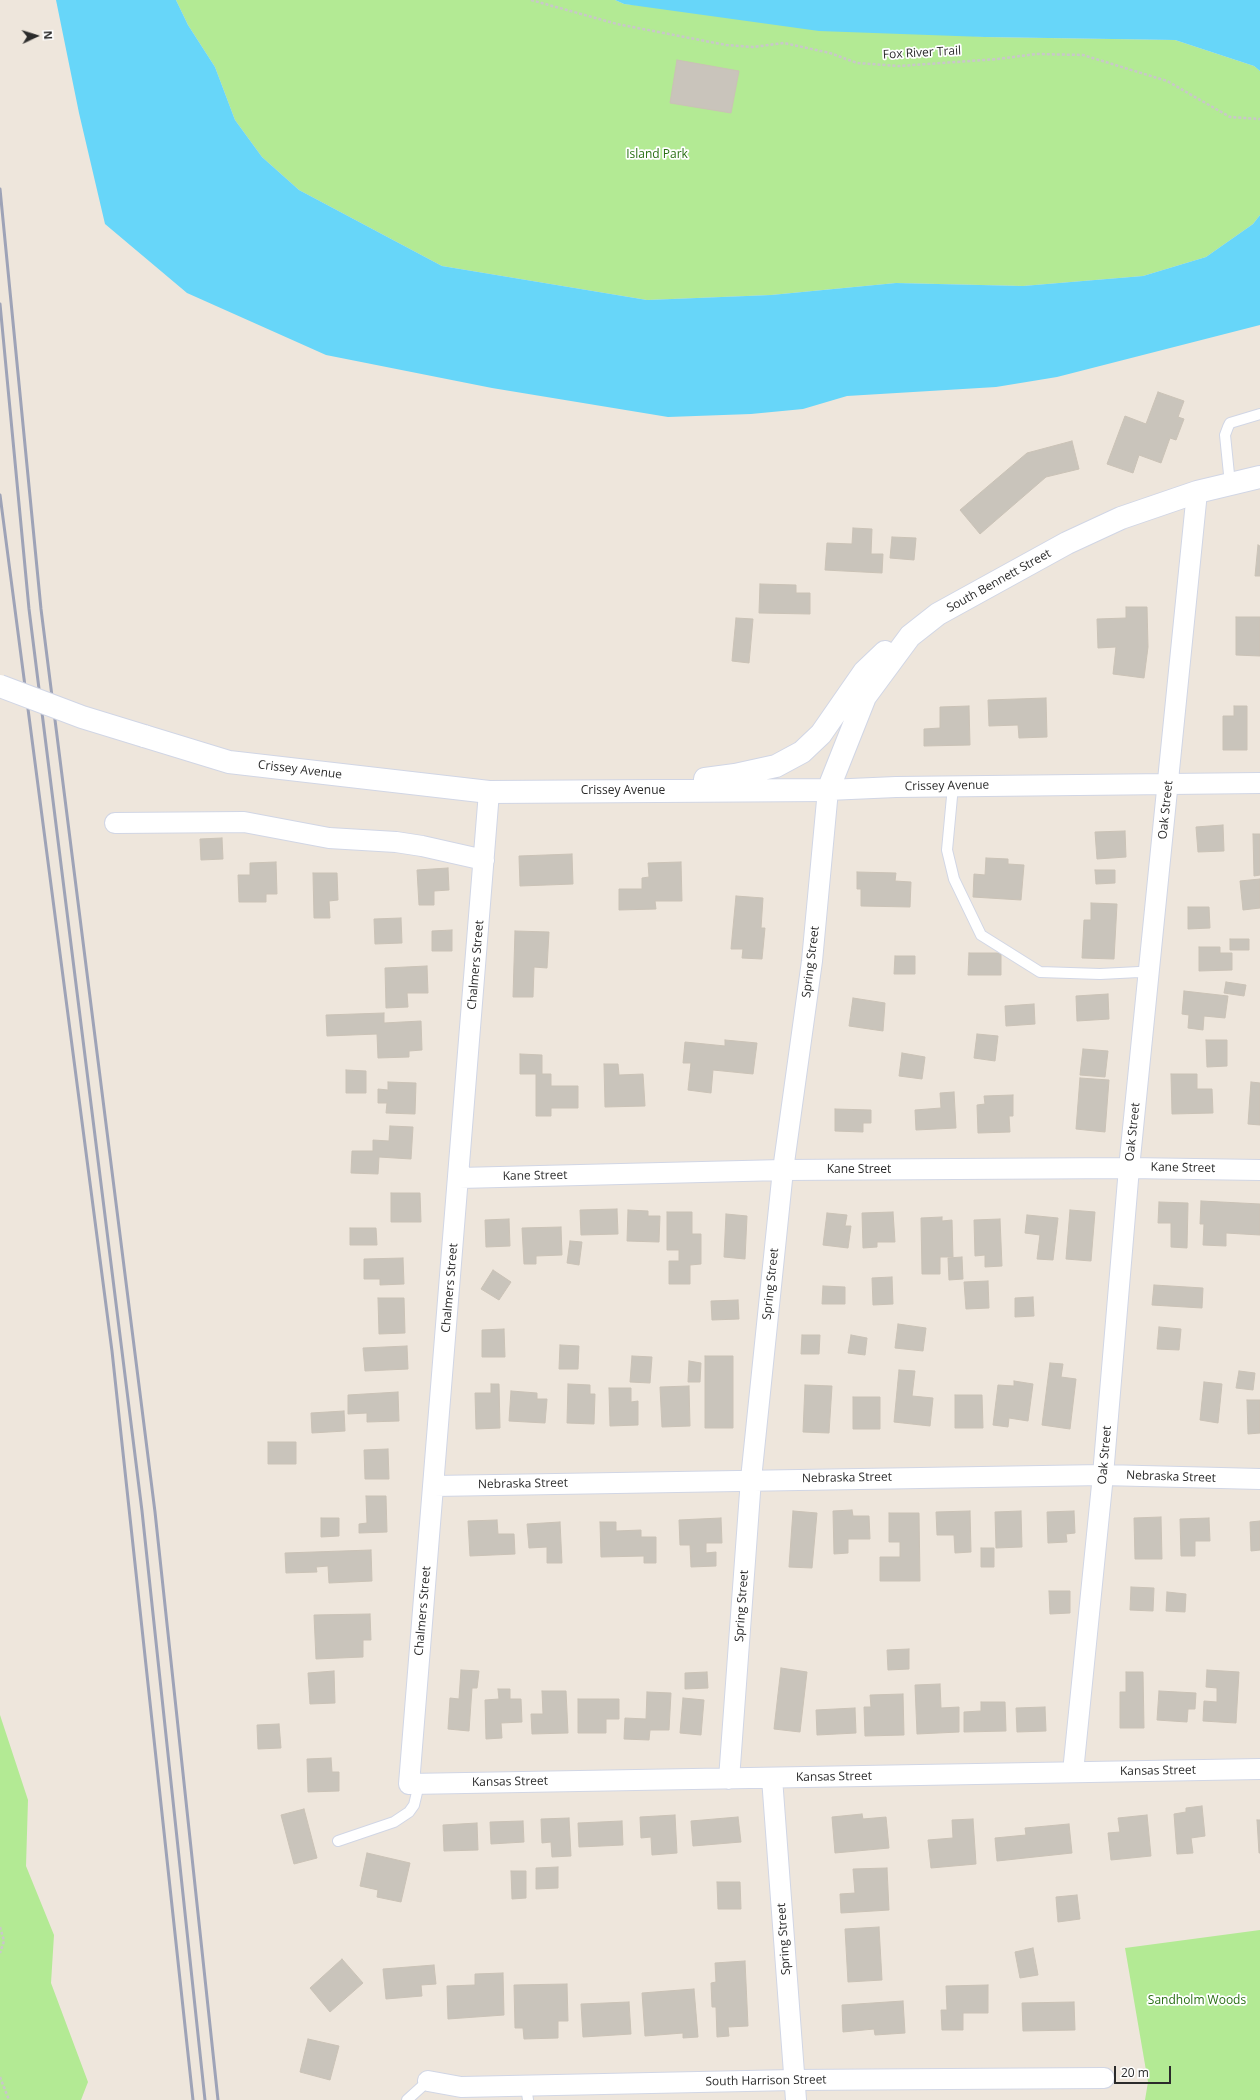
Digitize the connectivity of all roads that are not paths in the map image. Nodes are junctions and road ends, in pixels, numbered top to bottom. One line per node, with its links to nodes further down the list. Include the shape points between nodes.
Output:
1 (1260, 414): 3 (lane, via 1230,423 1225,434)
2 (1260, 477): 3 (main road, South Bennett Street)
3 (1230, 484): 4 (main road, South Bennett Street)
4 (1197, 492): 5 (main road, South Bennett Street, via 1121,518 1067,543 938,614); 7 (street, Oak Street)
5 (910, 636): 10 (main road, South Bennett Street, via 865,697); 11 (main road, via 885,652 864,672 822,734 802,752 776,766 735,775)
6 (0, 686): 12 (main road, Crissey Avenue, bridge, via 82,717 229,762)
7 (1169, 784): 8 (street, Crissey Avenue); 9 (street, Crissey Avenue); 15 (street, Oak Street)
8 (1260, 784)
9 (953, 786): 10 (street, Crissey Avenue); 15 (lane, via 947,850 954,879 980,934 1040,972)
10 (828, 790): 11 (main road, Crissey Avenue); 17 (street, Spring Street, via 812,961)
11 (614, 791): 12 (main road, Crissey Avenue)
12 (489, 792): 14 (street, Chalmers Street)
13 (115, 824): 14 (street, via 244,822 329,838 422,846)
14 (484, 860): 19 (street, Chalmers Street)
15 (1149, 974): 16 (street, Oak Street)
16 (1129, 1168): 17 (street, Kane Street); 18 (street, Kane Street); 20 (street, Oak Street)
17 (783, 1170): 19 (street, Kane Street); 21 (street, Spring Street)
18 (1260, 1170)
19 (459, 1178): 23 (street, Chalmers Street)
20 (1103, 1475): 21 (street, Nebraska Street); 22 (street, Nebraska Street); 25 (street, Oak Street)
21 (751, 1479): 23 (street, Nebraska Street); 27 (street, Spring Street)
22 (1260, 1479)
23 (434, 1486): 28 (street, Chalmers Street)
24 (1260, 1769): 25 (street, Kansas Street)
25 (1072, 1772): 26 (street, Kansas Street)
26 (772, 1778): 27 (street, Kansas Street); 31 (street, Spring Street)
27 (729, 1779): 28 (street, Kansas Street)
28 (414, 1784): 29 (lane, via 414,1805 409,1812 394,1822)
29 (338, 1841)
30 (1104, 2078): 31 (street, South Harrison Street)
31 (794, 2080): 33 (street, South Harrison Street); 35 (street, Spring Street)
32 (428, 2081): 33 (street, South Harrison Street); 34 (lane)
33 (527, 2093)
34 (407, 2100)
35 (796, 2100)

